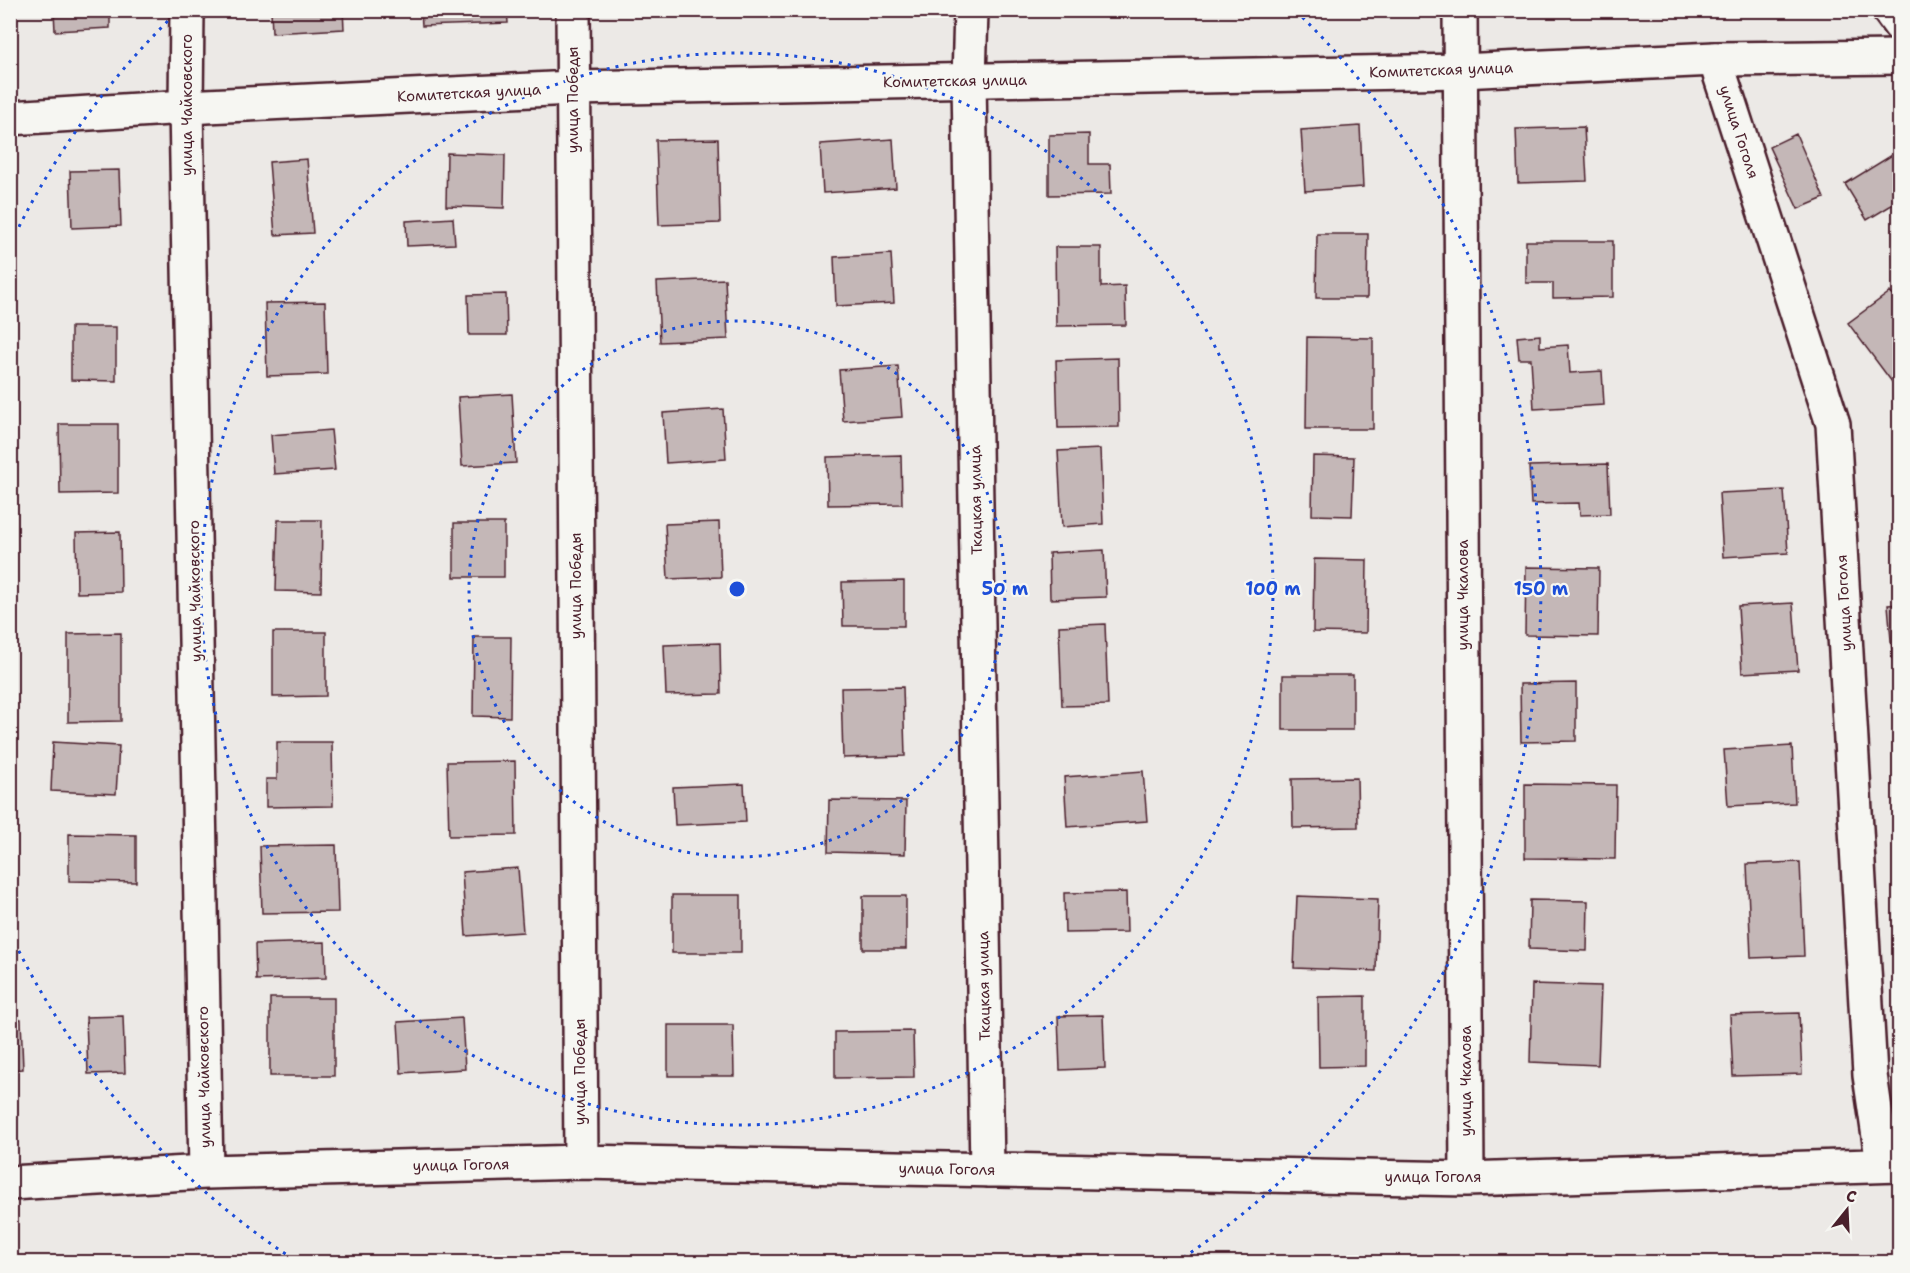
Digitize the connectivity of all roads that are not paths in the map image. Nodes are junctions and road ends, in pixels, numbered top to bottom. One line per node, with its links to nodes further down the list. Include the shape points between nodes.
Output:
1 (187, 10): 12 (street, улица Чайковского)
2 (573, 10): 11 (street, улица Победы)
3 (971, 10): 10 (street, Ткацкая улица)
4 (1460, 10): 9 (street, улица Чкалова)
5 (1889, 10): 6 (street)
6 (1899, 25)
7 (1899, 57): 8 (street, Комитетская улица)
8 (1715, 59): 9 (street, Комитетская улица); 15 (street, улица Гоголя, via 1833,424 1870,1075)
9 (1461, 71): 10 (street, Комитетская улица); 18 (street, улица Чкалова)
10 (969, 80): 11 (street, Комитетская улица); 16 (street, Ткацкая улица)
11 (572, 88): 12 (street, Комитетская улица); 14 (street, улица Победы)
12 (186, 107): 13 (street, Комитетская улица); 17 (street, улица Чайковского)
13 (10, 118)
14 (581, 1162): 16 (street, улица Гоголя); 17 (street, улица Гоголя)
15 (1892, 1165): 18 (street, улица Гоголя)
16 (987, 1170): 18 (street, улица Гоголя)
17 (206, 1172): 19 (street, улица Гоголя)
18 (1467, 1179)
19 (10, 1183)

